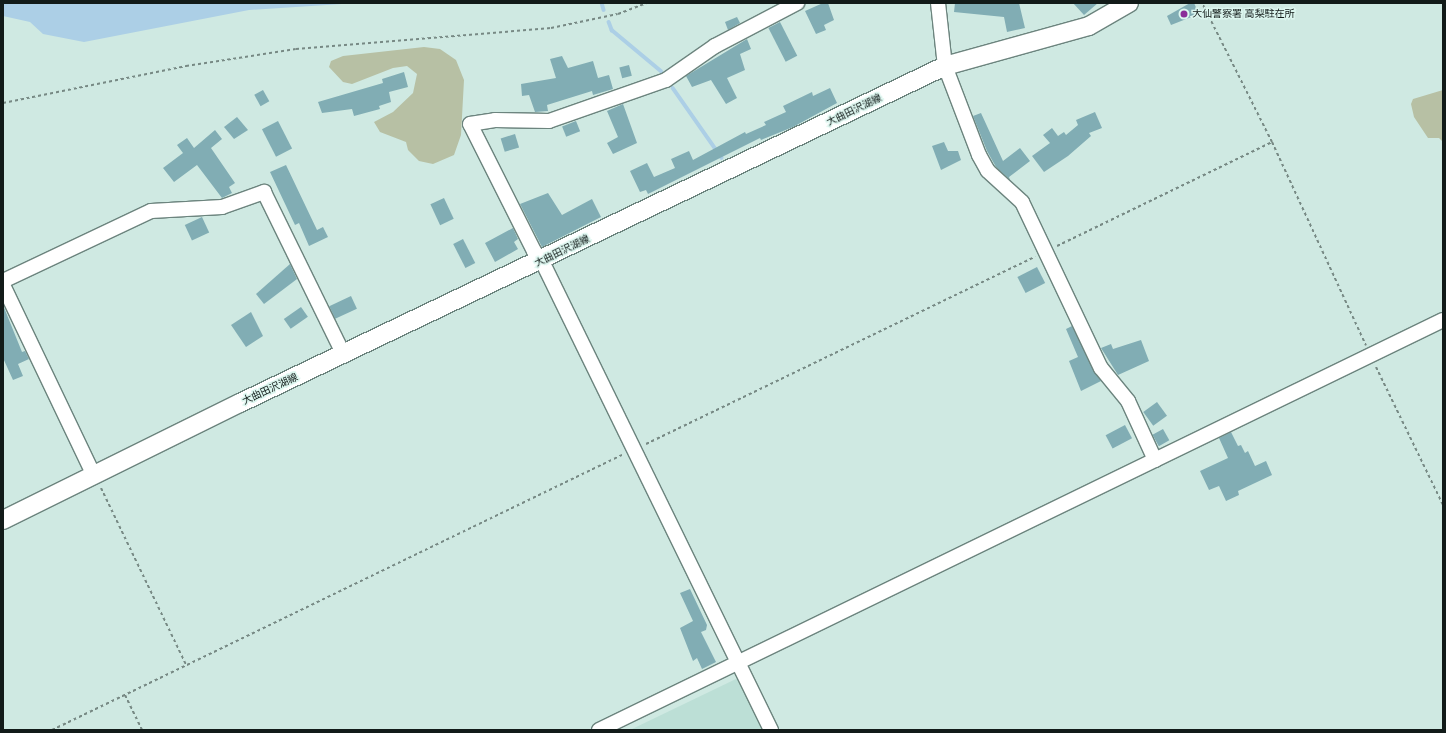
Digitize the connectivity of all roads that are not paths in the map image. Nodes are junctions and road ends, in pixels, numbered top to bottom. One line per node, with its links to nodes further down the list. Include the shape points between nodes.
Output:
1 (797, 3): 5 (street, via 715,46 666,80 549,121 495,120 470,124 534,251)
2 (938, 3): 4 (street)
3 (1130, 3): 4 (main road, 大曲田沢湖線, via 1089,26)
4 (945, 66): 5 (main road, 大曲田沢湖線); 10 (street, via 979,155 988,171 1022,202 1101,368 1128,401)
5 (542, 261): 9 (main road, 大曲田沢湖線); 13 (street)
6 (3, 281): 9 (street, via 151,210 222,208 264,192)
7 (3, 285): 11 (street)
8 (1443, 320): 10 (street)
9 (344, 355): 11 (main road, 大曲田沢湖線, via 240,403)
10 (1155, 460): 13 (street)
11 (94, 476): 12 (main road, 大曲田沢湖線)
12 (3, 520)
13 (738, 664): 14 (street); 15 (street)
14 (599, 730)
15 (771, 730)

